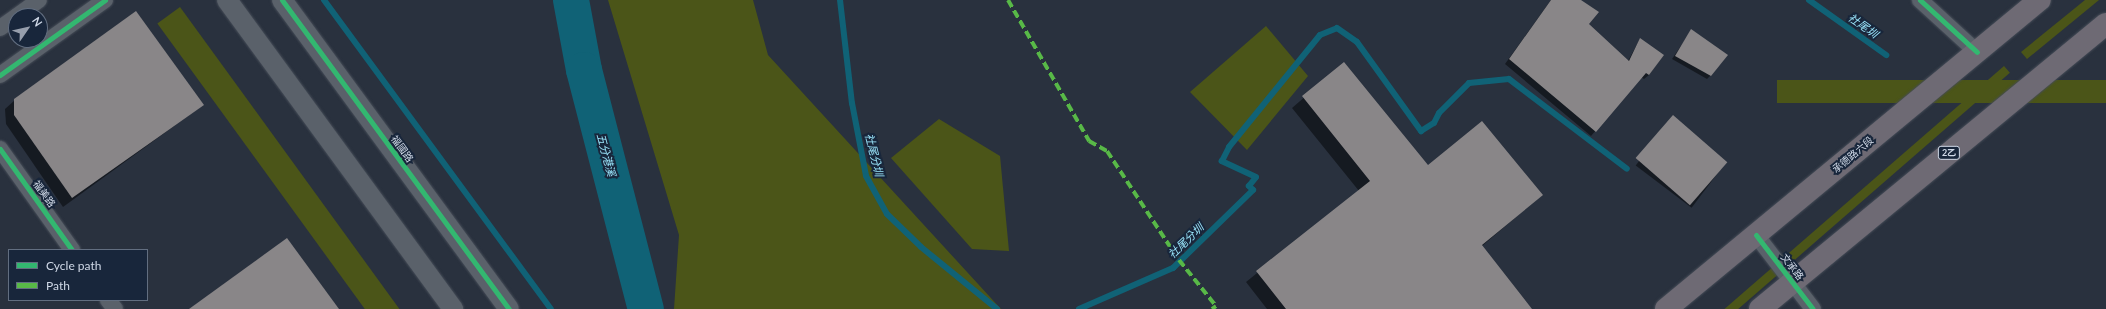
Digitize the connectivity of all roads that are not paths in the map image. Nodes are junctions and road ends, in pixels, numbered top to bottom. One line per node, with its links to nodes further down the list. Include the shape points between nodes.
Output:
1 (39, 0): 7 (street)
2 (105, 0): 10 (street)
3 (227, 0): 17 (street)
4 (282, 0): 18 (street, 福國路)
5 (1920, 0): 9 (street)
6 (2040, 0): 9 (main road, 承德路六段)
7 (28, 8)
8 (2106, 24): 14 (main road, 2乙)
9 (1977, 52): 12 (main road, 承德路六段)
10 (0, 75)
11 (0, 149): 13 (street, 福美路)
12 (1756, 235): 14 (street, 文承路); 19 (main road, 承德路六段)
13 (71, 249)
14 (1792, 282): 20 (main road, 2乙); 21 (street, 文承路)
15 (109, 301): 16 (street)
16 (115, 309)
17 (453, 309)
18 (509, 309)
19 (1666, 309)
20 (1760, 309)
21 (1814, 309)

